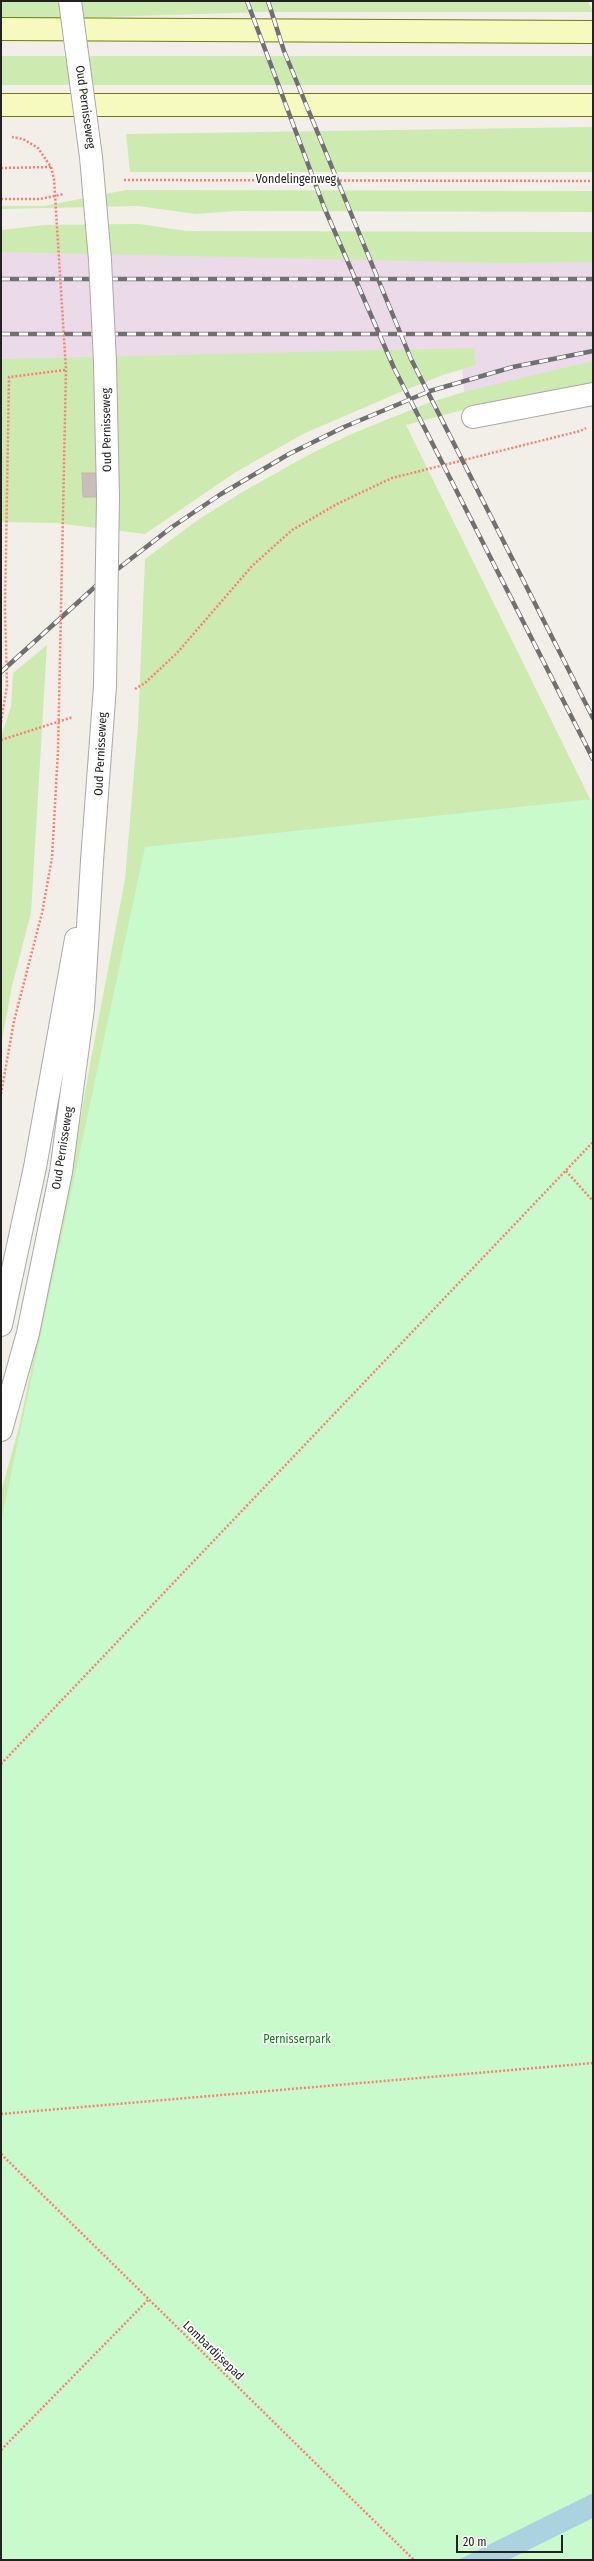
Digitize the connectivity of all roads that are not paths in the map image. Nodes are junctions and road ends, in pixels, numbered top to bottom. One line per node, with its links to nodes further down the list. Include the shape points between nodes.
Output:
1 (70, 1): 8 (street, Oud Pernisseweg, bridge, via 91,157 105,362 108,496 105,686)
2 (1, 29): 3 (main road)
3 (593, 32)
4 (1, 105): 5 (main road)
5 (593, 105)
6 (593, 394): 7 (street)
7 (473, 418)
8 (92, 861): 9 (street, Oud Pernisseweg, via 63,1005 35,1168); 10 (street, Oud Pernisseweg, via 83,1008 61,1172 28,1333)
9 (1, 1325)
10 (1, 1430)

